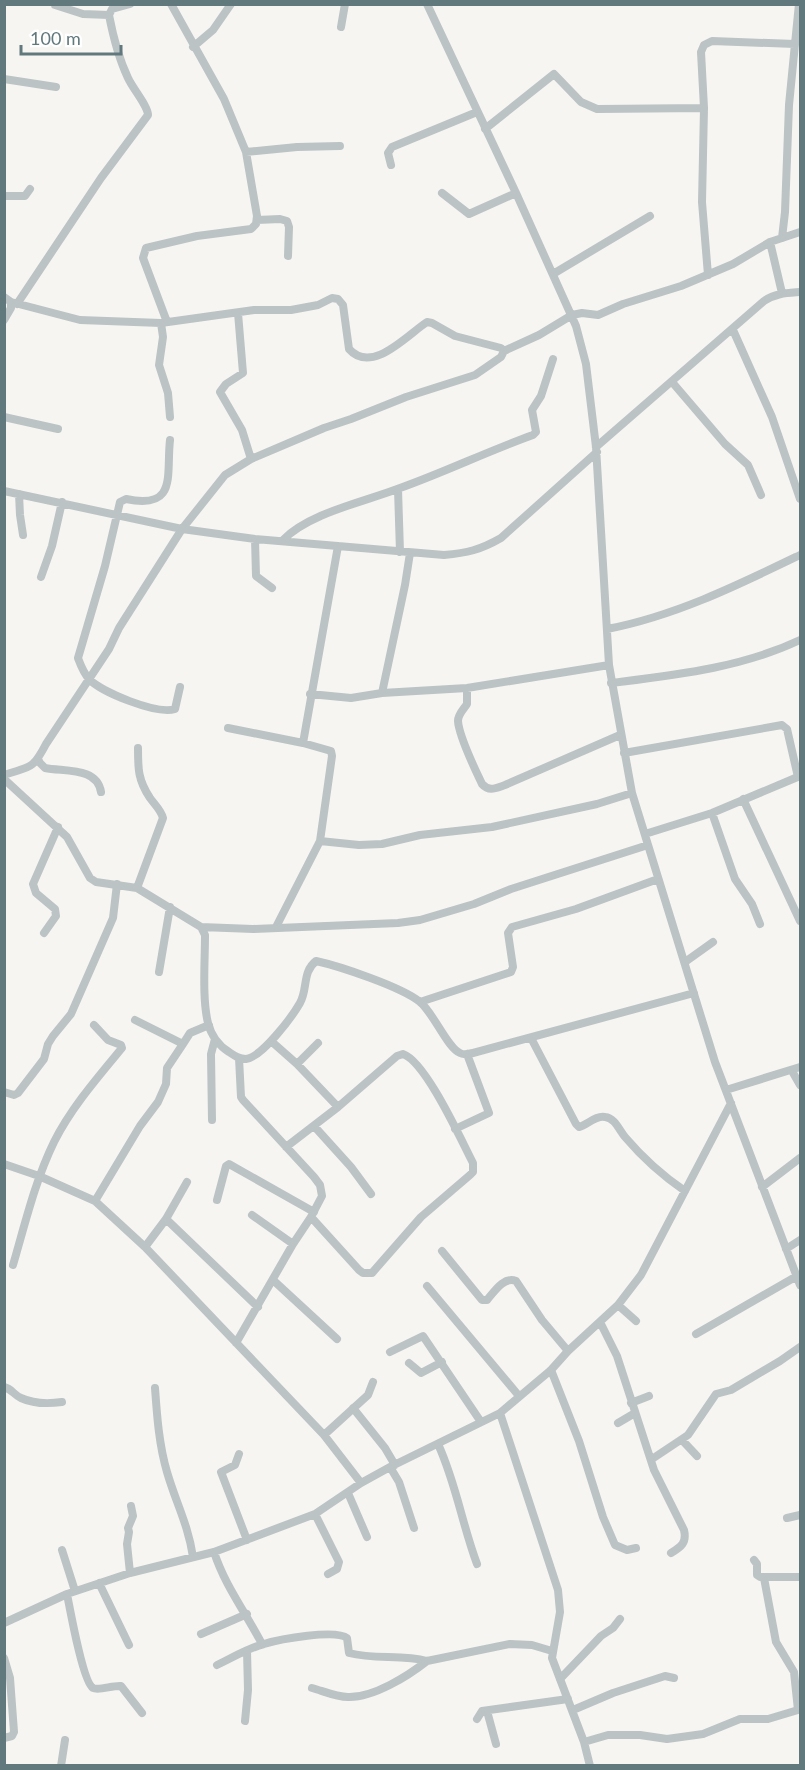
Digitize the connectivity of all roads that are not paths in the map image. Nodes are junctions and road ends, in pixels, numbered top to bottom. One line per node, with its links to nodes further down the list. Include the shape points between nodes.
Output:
1 (130, 4): 8 (street, via 112,9)
2 (171, 4): 11 (street)
3 (231, 4): 11 (street, via 213,30)
4 (345, 4): 9 (street)
5 (427, 4): 15 (street)
6 (799, 4): 10 (street)
7 (54, 5): 8 (street, via 83,14)
8 (108, 15): 34 (street, via 127,76 148,115)
9 (341, 27)
10 (795, 44): 14 (street, via 712,41 704,45); 27 (street)
11 (194, 47): 18 (street, via 224,99)
12 (4, 79): 13 (street)
13 (56, 87)
14 (704, 108): 16 (street, via 597,109 581,102 554,74); 31 (street, via 702,201)
15 (477, 112): 16 (street); 19 (street, via 392,147 388,153)
16 (485, 129): 22 (street)
17 (340, 146): 18 (street)
18 (246, 152): 25 (street)
19 (391, 165)
20 (30, 189): 23 (street, via 25,196)
21 (442, 193): 22 (street, via 469,214)
22 (516, 193): 30 (street)
23 (4, 196)
24 (650, 216): 30 (street)
25 (257, 220): 29 (street, via 287,221); 38 (street, via 251,229 146,248 143,258)
26 (801, 232): 27 (street)
27 (782, 238): 28 (street)
28 (770, 242): 31 (street); 33 (street)
29 (288, 256)
30 (553, 274): 36 (street)
31 (708, 275): 36 (street, via 605,313)
32 (801, 292): 33 (street)
33 (782, 293): 39 (street, via 764,301)
34 (11, 301): 37 (street); 38 (street, via 80,320)
35 (238, 313): 38 (street); 40 (street, via 291,310 332,298 343,305 349,350 356,356 372,358 391,350 427,322 455,336); 48 (street, via 243,373 220,392 242,430)
36 (572, 315): 40 (street); 47 (street, via 586,364)
37 (4, 320)
38 (164, 322): 44 (street, via 159,365 168,393)
39 (733, 330): 42 (street); 53 (street, via 772,417)
40 (504, 351): 48 (street, via 475,375 406,396)
41 (553, 359): 49 (street, via 542,396 532,410 536,432 533,435)
42 (672, 382): 47 (street); 52 (street, via 747,465)
43 (4, 417): 45 (street)
44 (170, 417)
45 (58, 429)
46 (170, 440): 55 (street, via 169,472 163,494 148,502 123,499)
47 (597, 450): 62 (street, via 501,538 486,547 444,555); 66 (street)
48 (251, 459): 56 (street, via 225,475)
49 (398, 489): 59 (street, via 307,523); 61 (street)
50 (4, 491): 51 (street)
51 (20, 494): 54 (street); 57 (street)
52 (761, 495)
53 (801, 499)
54 (62, 502): 55 (street); 64 (street)
55 (116, 516): 56 (street); 69 (street, via 78,658)
56 (182, 529): 58 (street); 69 (street)
57 (23, 535)
58 (255, 539): 59 (street); 65 (street, via 256,576)
59 (283, 540): 60 (street)
60 (338, 546): 61 (street); 74 (street)
61 (400, 552): 62 (street)
62 (410, 553): 73 (street)
63 (801, 555): 66 (street, via 651,619)
64 (41, 578)
65 (272, 588)
66 (607, 628): 68 (street)
67 (801, 640): 70 (street, via 728,665)
68 (609, 664): 70 (street); 72 (street)
69 (90, 680): 71 (street, via 124,698 166,711 175,709); 80 (street)
70 (611, 683): 76 (street)
71 (180, 687)
72 (467, 688): 73 (street); 76 (street, via 467,704 458,720 485,788 505,785)
73 (382, 693): 74 (street, via 351,698)
74 (310, 694): 77 (street)
75 (228, 728): 77 (street)
76 (620, 735): 79 (street)
77 (303, 743): 90 (street, via 326,748 332,756)
78 (138, 748): 94 (street, via 140,783 163,818)
79 (624, 753): 81 (street, via 782,725 787,729); 85 (street)
80 (38, 759): 82 (street, via 28,769); 84 (street, via 45,768 90,775)
81 (799, 777): 86 (street)
82 (6, 778): 83 (street); 88 (street)
83 (4, 792)
84 (101, 792)
85 (632, 793): 89 (street); 90 (street, via 492,827 420,835 382,844)
86 (743, 799): 87 (street); 96 (street)
87 (712, 813): 89 (street); 97 (street, via 735,879)
88 (58, 827): 93 (street, via 90,878); 100 (street, via 33,884 36,893 55,909 56,916)
89 (645, 834): 91 (street)
90 (320, 841): 99 (street)
91 (648, 845): 92 (street); 99 (street, via 420,920)
92 (658, 879): 102 (street); 105 (street, via 512,927 508,933 511,972)
93 (117, 885): 94 (street); 120 (street, via 113,918 71,1014 18,1093)
94 (137, 888): 95 (street)
95 (170, 907): 98 (street); 103 (street)
96 (801, 921)
97 (760, 924)
98 (201, 927): 99 (street); 108 (street, via 205,935)
99 (276, 927)
100 (44, 933)
101 (713, 942): 102 (street)
102 (685, 962): 104 (street)
103 (159, 972)
104 (694, 993): 109 (street); 119 (street)
105 (420, 1002): 111 (street, via 394,987 316,961 310,966 298,1006); 114 (street, via 453,1048)
106 (135, 1020): 113 (street)
107 (94, 1025): 129 (street, via 122,1048 68,1119)
108 (208, 1025): 110 (street); 113 (street, via 192,1031)
109 (531, 1038): 114 (street); 132 (street, via 579,1127 597,1118 613,1121 652,1165)
110 (214, 1039): 115 (street); 123 (street)
111 (271, 1041): 115 (street, via 249,1059); 116 (street)
112 (318, 1043): 116 (street)
113 (183, 1044): 135 (street, via 167,1068 166,1084 158,1102)
114 (467, 1054): 125 (street, via 489,1113)
115 (239, 1058): 126 (street, via 241,1097)
116 (297, 1064): 122 (street)
117 (796, 1069): 118 (street); 119 (street)
118 (801, 1085)
119 (726, 1090): 121 (street)
120 (4, 1092)
121 (731, 1103): 131 (street); 132 (street)
122 (338, 1107): 124 (street); 125 (street, via 403,1054 416,1063)
123 (212, 1120)
124 (314, 1126): 126 (street); 133 (street)
125 (455, 1129): 136 (street, via 473,1163 473,1172 421,1217 372,1273 359,1270)
126 (286, 1147): 136 (street, via 320,1185 322,1196)
127 (801, 1158): 131 (street)
128 (4, 1164): 129 (street)
129 (39, 1176): 135 (street); 144 (street)
130 (187, 1182): 138 (street)
131 (762, 1187): 142 (street)
132 (685, 1191): 149 (street, via 641,1275)
133 (371, 1194)
134 (217, 1200): 136 (street, via 229,1164)
135 (95, 1201): 141 (street)
136 (313, 1214): 140 (street)
137 (252, 1215): 140 (street)
138 (166, 1219): 141 (street); 150 (street)
139 (801, 1240): 142 (street)
140 (293, 1244): 146 (street)
141 (146, 1247): 155 (street)
142 (786, 1249): 145 (street)
143 (442, 1251): 157 (street, via 482,1300 506,1280 516,1281)
144 (13, 1265)
145 (797, 1276): 147 (street); 153 (street)
146 (273, 1280): 150 (street); 154 (street)
147 (801, 1285)
148 (427, 1286): 165 (street)
149 (618, 1305): 151 (street); 152 (street)
150 (258, 1307): 155 (street)
151 (636, 1321)
152 (600, 1322): 157 (street); 168 (street, via 617,1356)
153 (696, 1334)
154 (337, 1339)
155 (236, 1343): 174 (street)
156 (801, 1347): 175 (street, via 731,1390 714,1396)
157 (568, 1351): 161 (street)
158 (390, 1352): 159 (street, via 423,1336)
159 (441, 1362): 160 (street, via 421,1373); 172 (street)
160 (410, 1364)
161 (551, 1370): 165 (street); 190 (street, via 615,1545 627,1550)
162 (374, 1382): 169 (street, via 368,1395)
163 (4, 1387): 167 (street, via 34,1402)
164 (155, 1388): 194 (street, via 167,1472 186,1521)
165 (519, 1396): 170 (street)
166 (649, 1396): 168 (street)
167 (62, 1402)
168 (631, 1403): 171 (street)
169 (353, 1408): 174 (street); 180 (street, via 385,1448)
170 (500, 1413): 172 (street); 210 (street, via 558,1590 560,1612)
171 (635, 1413): 173 (street); 179 (street)
172 (482, 1422): 176 (street)
173 (618, 1423)
174 (324, 1435): 181 (street)
175 (682, 1440): 178 (street); 179 (street)
176 (438, 1444): 180 (street); 196 (street, via 451,1472)
177 (239, 1454): 189 (street, via 236,1465 221,1472)
178 (697, 1456)
179 (652, 1460): 193 (street, via 686,1536 681,1547)
180 (392, 1466): 181 (street); 187 (street)
181 (361, 1483): 182 (street)
182 (348, 1493): 184 (street); 188 (street)
183 (131, 1506): 197 (street, via 133,1516 127,1544)
184 (315, 1514): 189 (street); 198 (street, via 339,1563)
185 (801, 1515): 186 (street)
186 (787, 1518)
187 (414, 1528)
188 (367, 1537)
189 (247, 1540): 192 (street)
190 (636, 1548)
191 (62, 1550): 202 (street)
192 (214, 1552): 194 (street); 203 (street, via 230,1591)
193 (671, 1553)
194 (193, 1557): 197 (street)
195 (754, 1560): 200 (street, via 757,1575)
196 (477, 1563)
197 (130, 1573): 201 (street)
198 (328, 1574)
199 (801, 1577): 200 (street)
200 (764, 1578): 218 (street, via 776,1642 794,1672)
201 (99, 1583): 202 (street); 208 (street)
202 (71, 1593): 205 (street); 221 (street, via 85,1674 92,1686 121,1686)
203 (247, 1614): 206 (street); 207 (street)
204 (620, 1619): 215 (street)
205 (4, 1623)
206 (201, 1634)
207 (262, 1644): 209 (street); 212 (street, via 340,1634 347,1638 349,1653 358,1656)
208 (129, 1645)
209 (247, 1651): 213 (street); 223 (street)
210 (552, 1651): 212 (street, via 510,1644); 215 (street)
211 (4, 1658): 224 (street, via 10,1678 14,1730 12,1736)
212 (427, 1661): 216 (street, via 395,1683 350,1697)
213 (217, 1665)
214 (674, 1678): 219 (street, via 665,1676)
215 (560, 1679): 217 (street)
216 (312, 1688)
217 (568, 1699): 219 (street); 220 (street)
218 (799, 1705): 226 (street, via 768,1719 740,1719 703,1734 667,1739 608,1735)
219 (573, 1710): 226 (street)
220 (487, 1711): 222 (street, via 482,1711); 227 (street)
221 (142, 1713)
222 (477, 1719)
223 (245, 1721)
224 (4, 1738)
225 (65, 1740): 228 (street)
226 (584, 1742): 229 (street)
227 (496, 1744)
228 (61, 1766)
229 (590, 1766)

